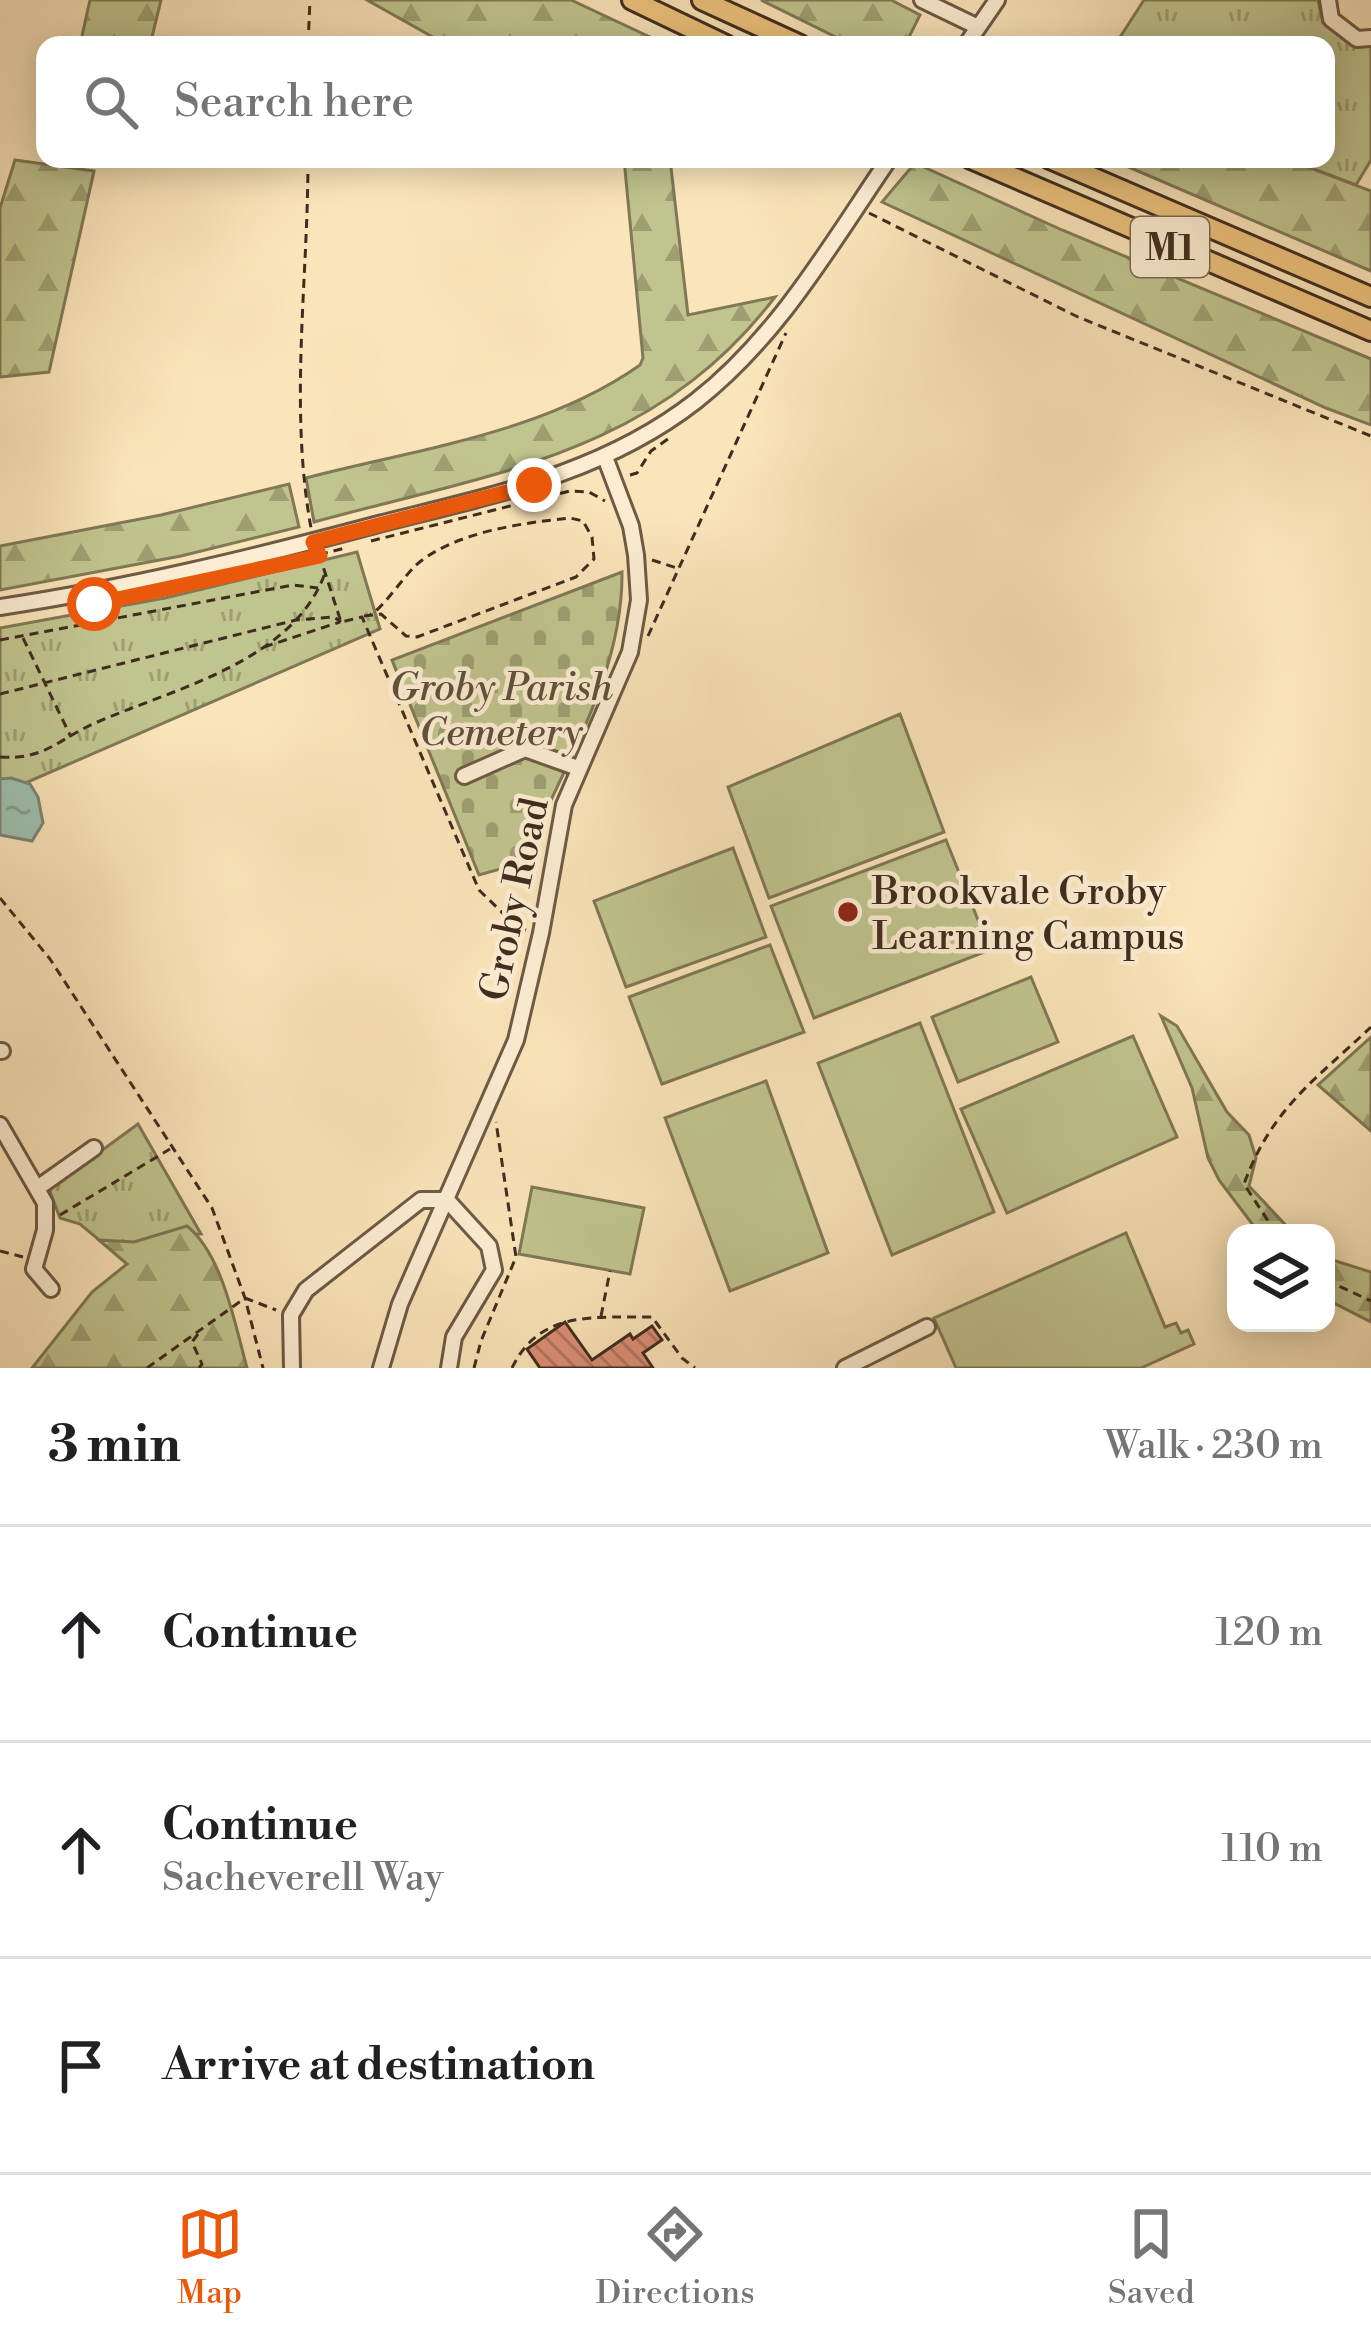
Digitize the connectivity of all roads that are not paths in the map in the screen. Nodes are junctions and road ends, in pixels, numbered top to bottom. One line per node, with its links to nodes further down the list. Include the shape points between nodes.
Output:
1 (632, 0): 7 (highway)
2 (703, 0): 8 (highway)
3 (922, 0): 6 (street)
4 (997, 0): 6 (street)
5 (1328, 0): 10 (street, via 1331,19 1357,39)
6 (978, 27): 9 (street)
7 (707, 36)
8 (781, 36)
9 (972, 36)
10 (1371, 38)
11 (883, 168): 16 (street, via 758,342 696,401)
12 (992, 168): 15 (highway, M1)
13 (1070, 168): 14 (highway, M1)
14 (1371, 297)
15 (1371, 331)
16 (605, 457): 17 (street, via 316,549); 18 (street, Groby Road, via 631,526 639,600 627,662)
17 (0, 608)
18 (578, 768): 19 (street, via 525,749); 23 (street, Groby Road, via 554,844 516,1040)
19 (464, 776)
20 (0, 1125): 22 (street)
21 (94, 1148): 22 (street)
22 (39, 1186): 24 (street)
23 (447, 1200): 28 (street, via 422,1200 306,1290 291,1316); 29 (street, Groby Road); 30 (street, via 489,1246 494,1270 454,1337)
24 (46, 1224): 25 (street); 26 (street, via 34,1269)
25 (66, 1233)
26 (51, 1289)
27 (927, 1327): 31 (street)
28 (292, 1368)
29 (381, 1368)
30 (449, 1368)
31 (845, 1368)

